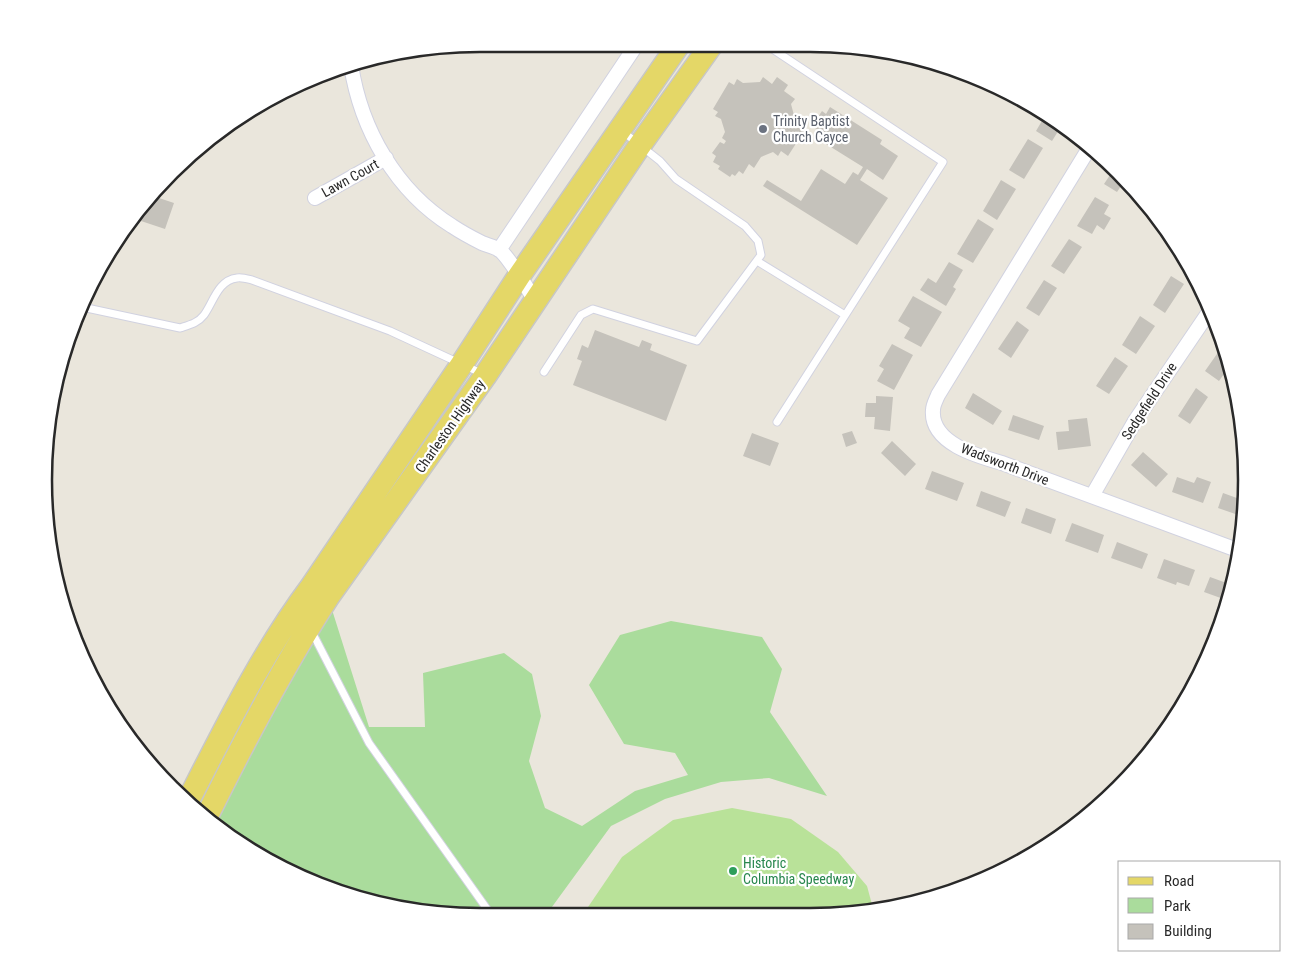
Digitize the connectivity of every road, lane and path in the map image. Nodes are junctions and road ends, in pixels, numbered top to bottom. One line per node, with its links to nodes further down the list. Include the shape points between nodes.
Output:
1 (632, 52): 11 (street)
2 (674, 52): 6 (main road, Charleston Highway)
3 (706, 52): 7 (main road, Charleston Highway)
4 (777, 52): 16 (lane, via 943,162)
5 (353, 72): 9 (street, via 364,117)
6 (620, 130): 7 (lane); 13 (main road, Charleston Highway)
7 (640, 146): 12 (lane, via 676,179 744,226 758,241 761,255); 14 (main road, Charleston Highway)
8 (1086, 153): 22 (street, Wadsworth Drive, via 932,409 934,422 943,436 966,451)
9 (386, 158): 10 (street, Lawn Court); 11 (street, via 411,192 441,219)
10 (315, 198)
11 (499, 250): 13 (street)
12 (756, 261): 16 (lane); 19 (lane, via 698,341 592,308 581,315)
13 (519, 276): 14 (street); 18 (main road, Charleston Highway)
14 (535, 300): 20 (main road, Charleston Highway)
15 (89, 308): 18 (lane, via 180,328 194,324 203,316 224,284 236,278 252,280 390,331)
16 (845, 315): 21 (lane)
17 (1206, 316): 22 (street, Sedgefield Drive, via 1135,421)
18 (462, 364): 20 (lane); 24 (main road, Charleston Highway, via 318,578)
19 (544, 372)
20 (485, 376): 24 (main road, Charleston Highway)
21 (778, 422)
22 (1092, 496): 23 (street, Wadsworth Drive)
23 (1233, 548)
24 (301, 619): 25 (main road, Charleston Highway, via 243,694); 26 (main road, Charleston Highway, via 262,708); 27 (lane, via 369,744)
25 (192, 796)
26 (209, 811)
27 (486, 908)

